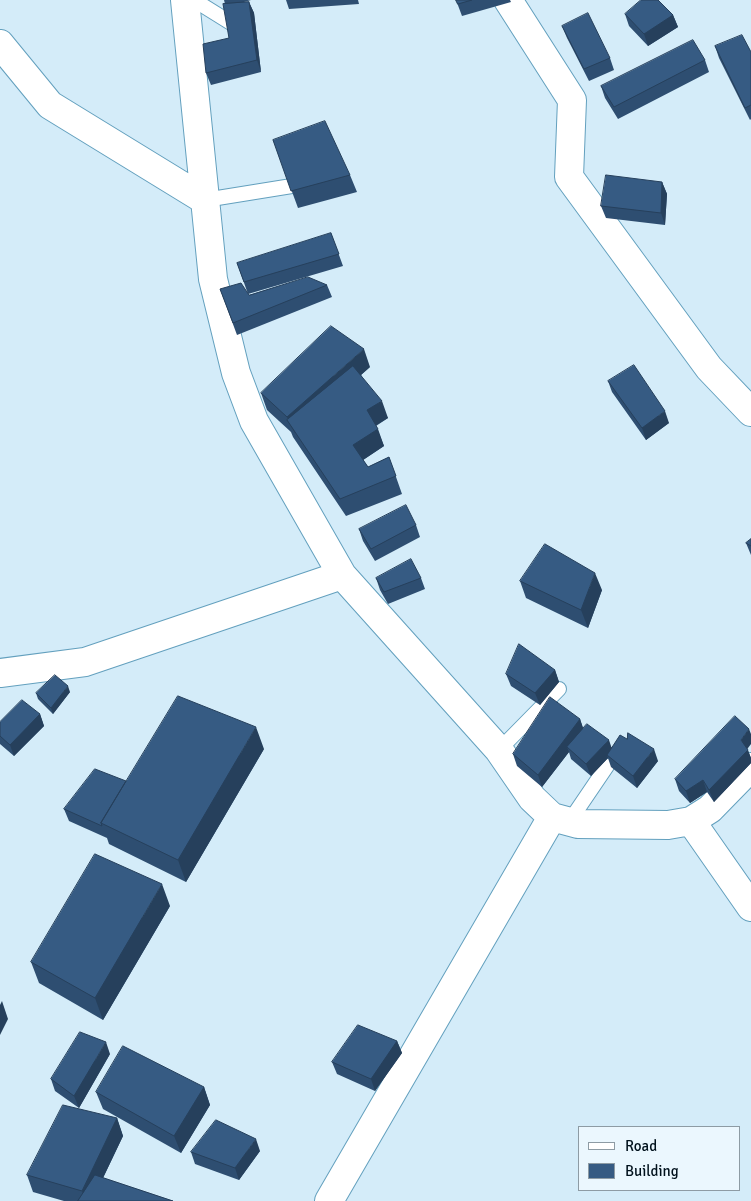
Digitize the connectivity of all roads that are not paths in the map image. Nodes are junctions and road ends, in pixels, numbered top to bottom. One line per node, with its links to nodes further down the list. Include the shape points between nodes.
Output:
1 (185, 0): 7 (street)
2 (194, 0): 4 (lane)
3 (508, 0): 8 (street, via 572,100 569,177 709,368)
4 (239, 28)
5 (0, 44): 7 (street, via 50,105)
6 (298, 185): 7 (lane)
7 (205, 200): 9 (street, via 212,279 236,373 254,421)
8 (751, 412)
9 (342, 575): 10 (street, via 85,662); 12 (street)
10 (0, 673)
11 (559, 689): 12 (lane)
12 (500, 750): 15 (street, via 532,798)
13 (607, 766): 15 (lane)
14 (751, 767): 16 (street, via 710,808)
15 (560, 819): 16 (street, via 668,825); 18 (street)
16 (691, 821): 17 (street)
17 (751, 906)
18 (329, 1201)

